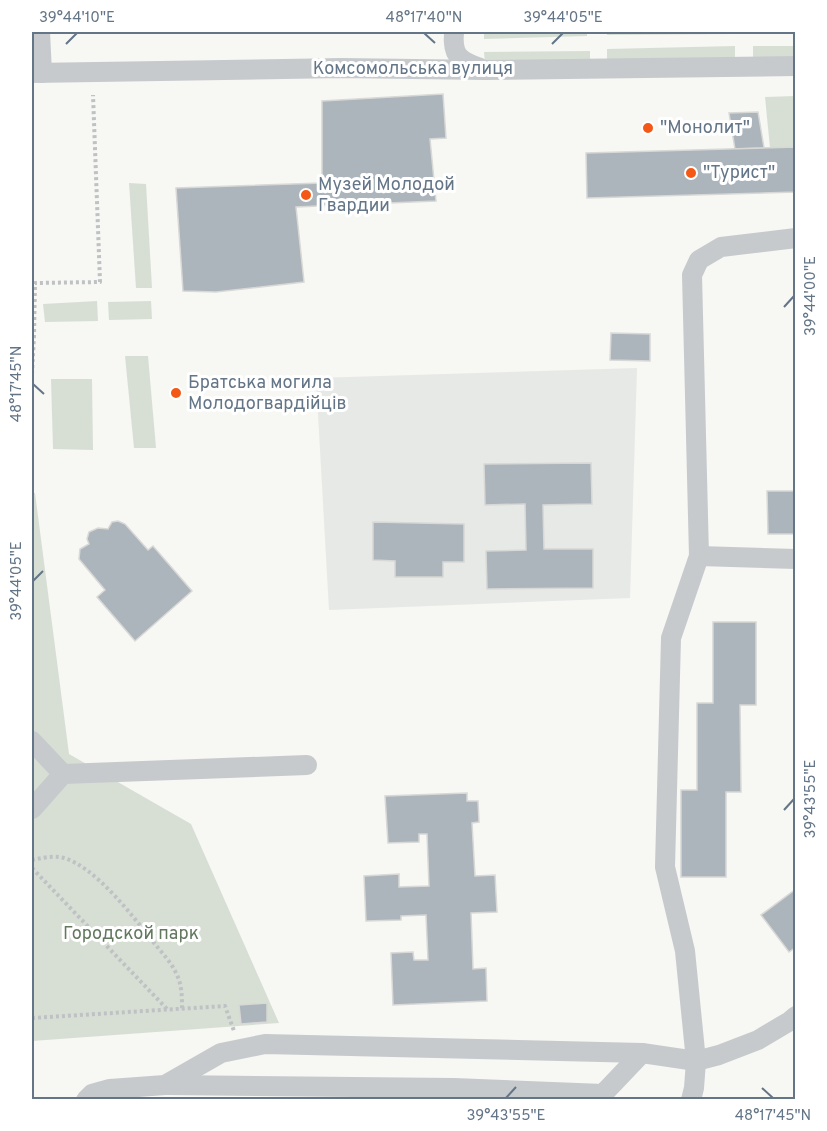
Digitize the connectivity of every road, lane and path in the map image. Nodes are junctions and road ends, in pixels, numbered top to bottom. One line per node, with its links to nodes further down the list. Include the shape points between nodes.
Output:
1 (40, 32): 5 (street)
2 (454, 32): 4 (street, via 456,55)
3 (795, 66): 4 (street, Комсомольська вулиця)
4 (485, 70): 5 (street, Комсомольська вулиця)
5 (37, 72)
6 (93, 95): 8 (path, via 100,282 35,283)
7 (795, 238): 9 (street, via 721,247 699,260 692,275)
8 (32, 374)
9 (699, 556): 10 (street); 23 (street, via 671,638 664,867 685,951)
10 (795, 559)
11 (32, 741): 13 (street)
12 (307, 765): 13 (street)
13 (63, 774): 14 (street)
14 (32, 809)
15 (32, 860): 17 (path, via 65,858 106,887 133,915 177,974)
16 (32, 868): 18 (path)
17 (182, 1009): 18 (path); 21 (path, via 225,1006)
18 (168, 1010): 20 (path)
19 (795, 1016): 23 (street, via 758,1040)
20 (32, 1018)
21 (240, 1048): 22 (street, via 265,1044); 24 (street, via 221,1053)
22 (642, 1053): 23 (street); 24 (street, via 603,1094)
23 (696, 1061): 26 (street)
24 (165, 1085): 25 (street, via 111,1089 92,1094)
25 (86, 1100)
26 (691, 1100)

